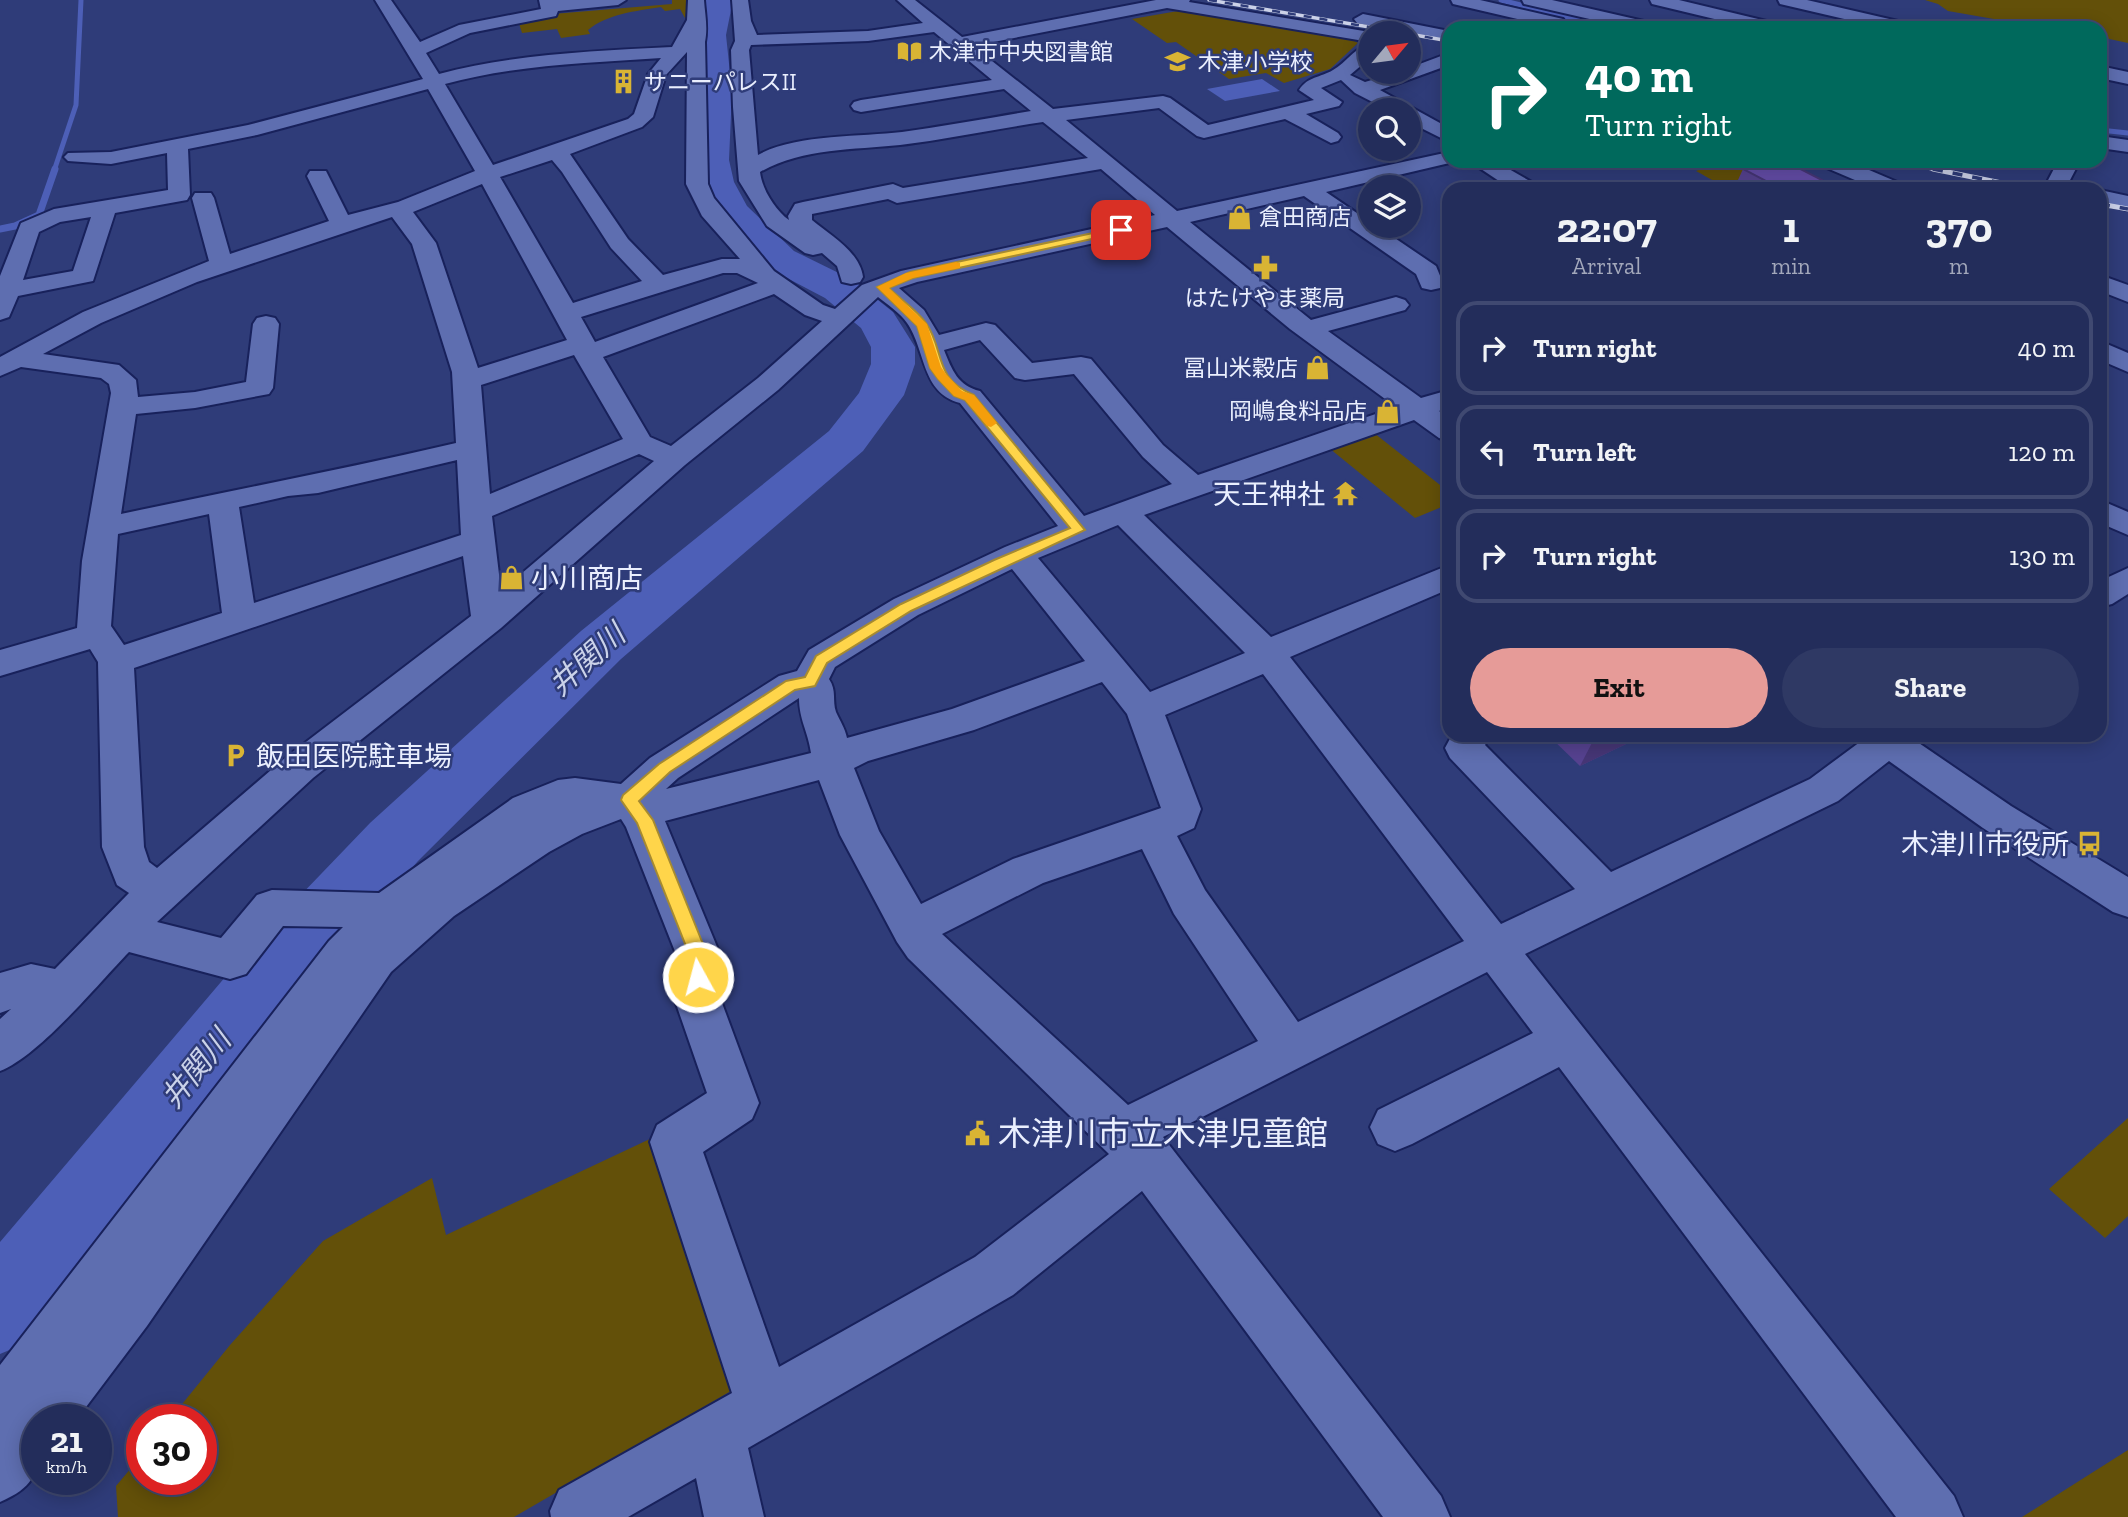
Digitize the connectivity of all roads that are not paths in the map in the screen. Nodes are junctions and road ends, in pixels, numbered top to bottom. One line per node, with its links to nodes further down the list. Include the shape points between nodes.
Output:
1 (383, 0): 24 (street)
2 (618, 0): 9 (street)
3 (905, 0): 20 (street)
4 (1459, 0): 15 (street)
5 (1658, 0): 17 (street)
6 (1785, 0): 19 (street)
7 (1538, 1): 16 (street)
8 (1177, 2): 21 (street); 23 (street)
9 (548, 3): 11 (street); 24 (street, via 550,12 465,29)
10 (1767, 6): 13 (street)
11 (485, 10)
12 (718, 14): 20 (street, via 754,40 868,36); 25 (street); 48 (street, via 744,41 740,50); 64 (street, via 699,28 696,42 697,184 702,204)
13 (1797, 17): 18 (street)
14 (1363, 19): 22 (street)
15 (1547, 21)
16 (1622, 21)
17 (1744, 21)
18 (1824, 21)
19 (1840, 21)
20 (938, 26): 23 (street)
21 (1358, 35)
22 (1442, 35)
23 (960, 43): 32 (street)
24 (415, 51): 31 (street)
25 (678, 52): 31 (street, via 547,60); 42 (street, via 657,74 643,117)
26 (1358, 59): 29 (street)
27 (1442, 61): 33 (street)
28 (2107, 74): 30 (street)
29 (1340, 75): 33 (street); 36 (street, via 1309,90 1332,102)
30 (2128, 78)
31 (432, 81): 41 (street); 49 (street)
32 (1008, 83): 35 (street); 37 (street)
33 (1362, 89): 34 (street)
34 (1379, 98)
35 (862, 106)
36 (1289, 113): 37 (street, via 1204,132 1163,102); 40 (street)
37 (1047, 115): 45 (street); 48 (street, via 782,153)
38 (1421, 121): 39 (street)
39 (1442, 132)
40 (1331, 137)
41 (177, 146): 43 (street, via 111,158); 55 (street)
42 (556, 152): 49 (street); 66 (street, via 619,243)
43 (75, 158)
44 (1442, 160): 54 (street)
45 (1105, 162): 61 (street); 68 (street, via 897,195 893,191 803,209 801,223 846,261)
46 (1492, 168): 51 (street)
47 (1846, 168): 52 (street)
48 (748, 170): 68 (street, via 775,221)
49 (487, 174): 60 (street); 72 (street)
50 (318, 176): 62 (street)
51 (1515, 182)
52 (1878, 182)
53 (227, 186): 55 (street)
54 (1309, 190): 61 (street); 65 (street, via 1427,271)
55 (179, 195): 59 (street)
56 (203, 198): 63 (street)
57 (2107, 198): 58 (street)
58 (2128, 203)
59 (105, 208): 69 (street, via 54,216 29,228); 69 (street, via 84,276)
60 (402, 209): 62 (street); 82 (street, via 424,243)
61 (1173, 218): 68 (street); 75 (street)
62 (344, 224): 63 (street)
63 (224, 265): 80 (street, via 106,311)
64 (771, 280): 66 (street, via 729,265); 73 (street, via 814,310); 77 (street)
65 (1432, 283)
66 (658, 284): 72 (street)
67 (2107, 285): 70 (street)
68 (868, 287): 73 (street); 76 (street, via 922,324)
69 (4, 294)
70 (2128, 294)
71 (1396, 305): 75 (street)
72 (565, 314): 77 (street)
73 (841, 317): 90 (street, via 768,384)
74 (266, 324): 85 (street, via 259,388)
75 (1307, 328): 86 (street)
76 (929, 346): 81 (street, via 986,331 1025,372); 83 (street, via 942,377 958,393)
77 (585, 349): 82 (street); 88 (street)
78 (2107, 353): 79 (street)
79 (2128, 364)
80 (4, 365): 85 (street, via 109,371 122,380)
81 (1034, 371): 83 (street, via 1032,381); 91 (street, via 1080,365 1153,451)
82 (466, 381): 89 (street)
83 (970, 397): 98 (street)
84 (1442, 401): 86 (street)
85 (123, 407): 97 (street)
86 (1419, 411): 87 (street); 91 (street)
87 (1442, 427)
88 (640, 443): 90 (street); 95 (street)
89 (472, 448): 92 (street); 95 (street)
90 (674, 459): 103 (street)
91 (1193, 487): 93 (street)
92 (223, 501): 97 (street); 104 (street)
93 (1123, 512): 98 (street); 106 (street)
94 (2107, 514): 96 (street)
95 (477, 525): 103 (street); 104 (street)
96 (2128, 525)
97 (105, 527): 105 (street, via 94,626)
98 (1078, 530): 99 (street)
99 (1017, 554): 108 (street); 109 (street, via 906,607 822,659)
100 (1442, 579): 106 (street, via 1276,649)
101 (2128, 579): 102 (street)
102 (2107, 592)
103 (489, 620): 117 (street, via 299,768)
104 (240, 621): 105 (street)
105 (107, 647): 107 (street); 117 (street, via 123,847 132,873)
106 (1270, 657): 110 (street); 123 (street)
107 (0, 663)
108 (1109, 666): 110 (street); 114 (street)
109 (810, 682): 114 (street, via 817,690 818,717 826,726); 115 (street, via 792,685 664,768)
110 (1144, 709): 116 (street, via 1181,809 1180,817)
111 (1468, 742): 118 (street, via 1464,748)
112 (1882, 742): 118 (street, via 1824,790)
113 (1895, 742): 119 (street, via 1997,817)
114 (832, 762): 115 (street, via 658,807); 121 (street, via 860,835)
115 (629, 800): 120 (street, via 575,793 542,801); 131 (street, via 535,840 439,903 375,958 128,1307); 133 (street, via 644,820 700,959 696,995 735,1103 675,1142)
116 (1151, 830): 121 (street, via 1028,871); 128 (street, via 1189,901)
117 (159, 891): 122 (street)
118 (1606, 894): 123 (street)
119 (2128, 899)
120 (374, 910): 122 (street, via 272,908 230,960); 132 (street)
121 (912, 929): 130 (street)
122 (121, 931): 124 (street)
123 (1495, 947): 126 (street); 128 (street)
124 (62, 992): 125 (street, via 33,982); 127 (street)
125 (0, 993)
126 (1566, 1040): 129 (street); 139 (street)
127 (0, 1049)
128 (1290, 1049): 130 (street)
129 (1395, 1127)
130 (1135, 1144): 133 (street, via 994,1276); 138 (street)
131 (53, 1404)
132 (0, 1411)
133 (741, 1422): 136 (street, via 580,1511); 137 (street)
134 (21, 1445): 135 (street)
135 (0, 1472)
136 (581, 1517)
137 (734, 1517)
138 (1420, 1517)
139 (1933, 1517)

